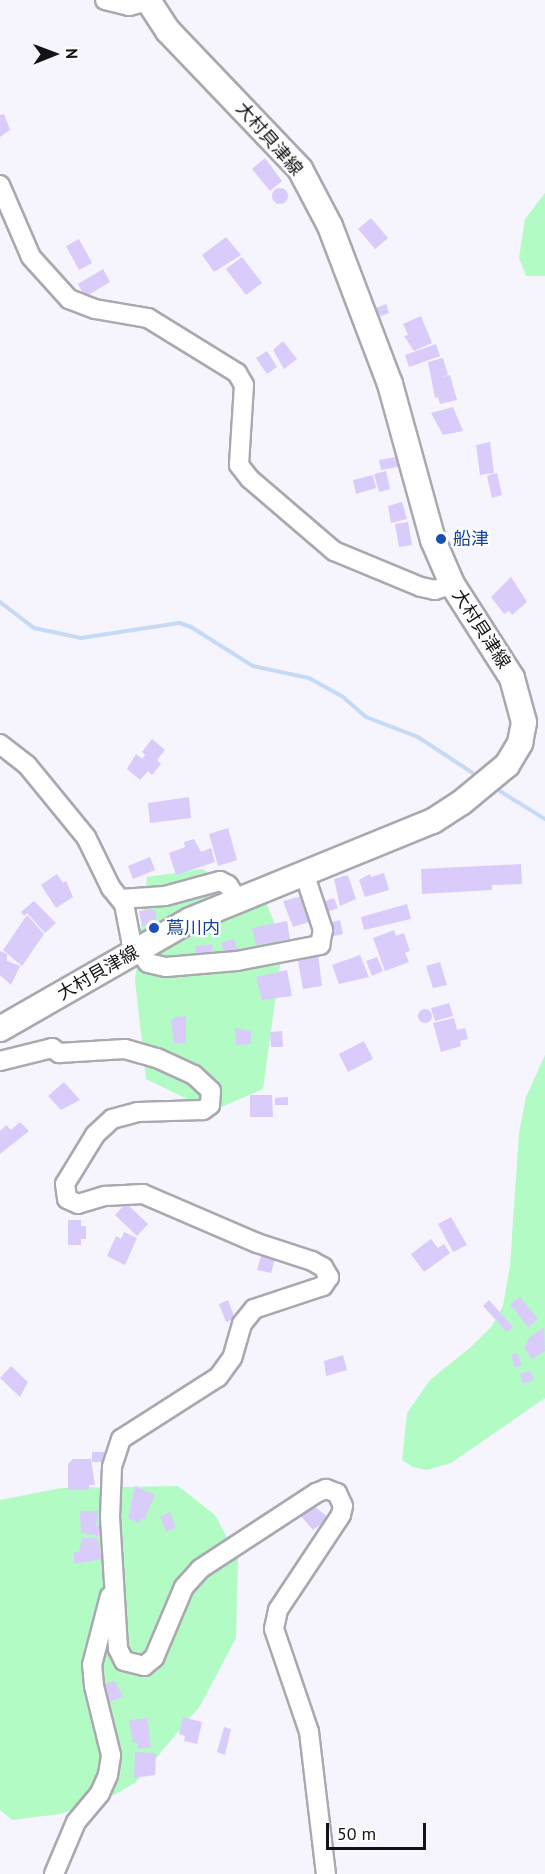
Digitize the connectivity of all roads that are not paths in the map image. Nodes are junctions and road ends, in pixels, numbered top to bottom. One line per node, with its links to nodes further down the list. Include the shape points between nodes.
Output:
1 (105, 0): 2 (street, via 129,6)
2 (148, 0): 4 (main road, 大村貝津線, via 168,31 300,169 330,226 390,384 433,540)
3 (0, 185): 4 (street, via 31,257 69,299 95,309 148,318 237,373 244,385 239,465 250,478 334,551 421,587 435,590)
4 (452, 584): 6 (main road, 大村貝津線, via 512,678 524,722 520,743 507,765 442,815 401,836)
5 (0, 744): 7 (street, via 27,765 86,837)
6 (304, 873): 8 (main road, 大村貝津線); 9 (street, via 322,930 320,945 237,961 166,967 148,963)
7 (120, 899): 8 (street, via 165,896 220,881 228,885); 9 (street)
8 (237, 899): 9 (main road, 大村貝津線)
9 (136, 951): 10 (main road, 大村貝津線)
10 (0, 1029)
11 (0, 1062): 12 (street, via 52,1048 59,1053 125,1049 194,1075 211,1091 210,1105 203,1110 138,1112 112,1119 94,1135 65,1184 67,1199 78,1204 105,1196 143,1194 312,1262 323,1267 329,1277 323,1286 254,1309 242,1324 232,1358 218,1377 121,1438 112,1467 111,1487)
12 (115, 1579): 13 (street, via 92,1665 111,1755 108,1775 100,1793 76,1822); 14 (street, via 118,1649 124,1661 144,1666 154,1658 184,1587 200,1569 316,1493 326,1489 337,1493 343,1506 341,1515 278,1610 274,1629 309,1731)
13 (54, 1874)
14 (326, 1874)

